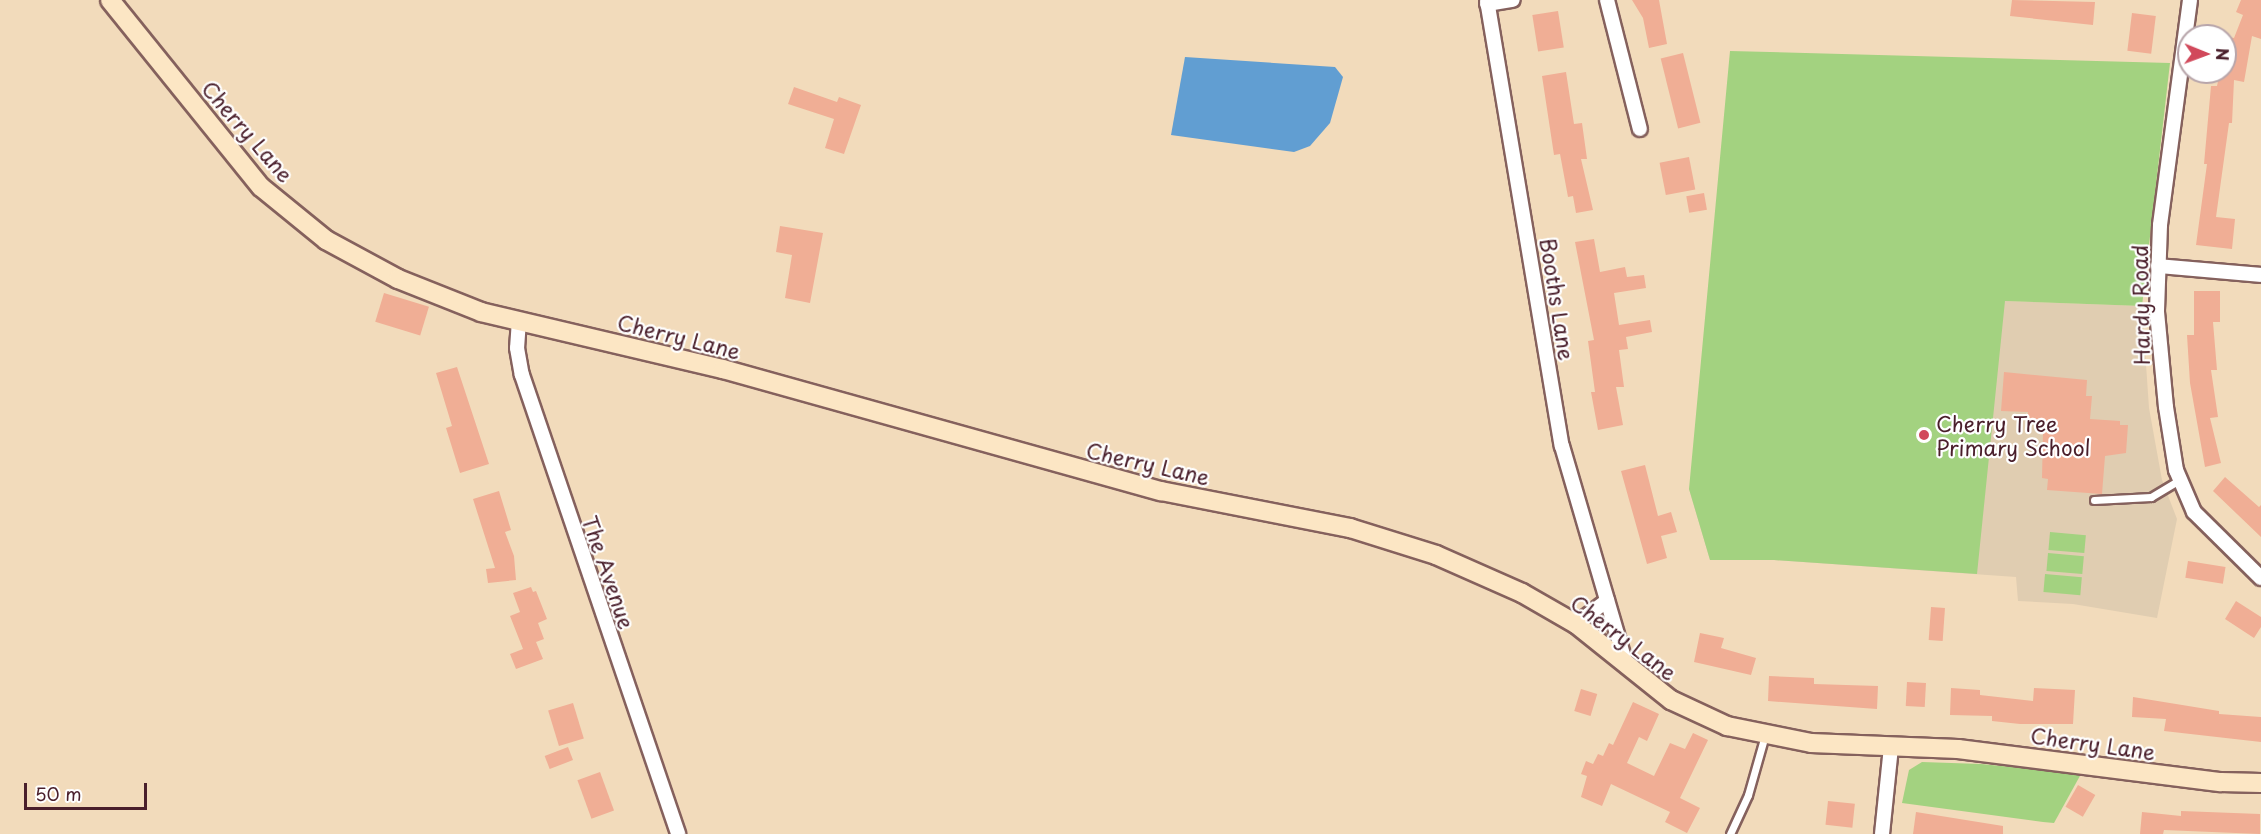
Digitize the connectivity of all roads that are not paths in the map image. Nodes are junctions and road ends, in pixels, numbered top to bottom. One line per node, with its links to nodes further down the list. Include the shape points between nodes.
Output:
1 (110, 0): 9 (main road, Cherry Lane, via 261,187 326,240 398,279 481,312)
2 (1513, 0): 5 (street)
3 (1607, 0): 6 (street)
4 (2190, 0): 7 (street, Hardy Road, via 2163,191)
5 (1487, 2): 13 (street, Booths Lane, via 1562,446)
6 (1640, 129)
7 (2158, 266): 8 (street); 10 (street, Hardy Road, via 2161,356)
8 (2261, 275)
9 (519, 320): 14 (main road, Cherry Lane, via 763,380 1161,491 1350,528 1436,555 1522,593); 19 (street, The Avenue, via 517,348 522,375)
10 (2179, 480): 11 (lane, via 2151,497); 12 (street, Hardy Road, via 2194,513)
11 (2094, 500)
12 (2261, 578)
13 (1607, 601): 14 (street); 15 (street, Booths Lane)
14 (1576, 624): 15 (main road, Cherry Lane)
15 (1626, 665): 16 (main road, Cherry Lane, via 1694,712)
16 (1765, 735): 17 (main road, Cherry Lane, via 1811,743); 20 (lane, via 1748,795)
17 (1891, 747): 18 (main road, Cherry Lane, via 1958,749 2221,782); 21 (street)
18 (2261, 783)
19 (678, 834)
20 (1730, 834)
21 (1882, 834)

